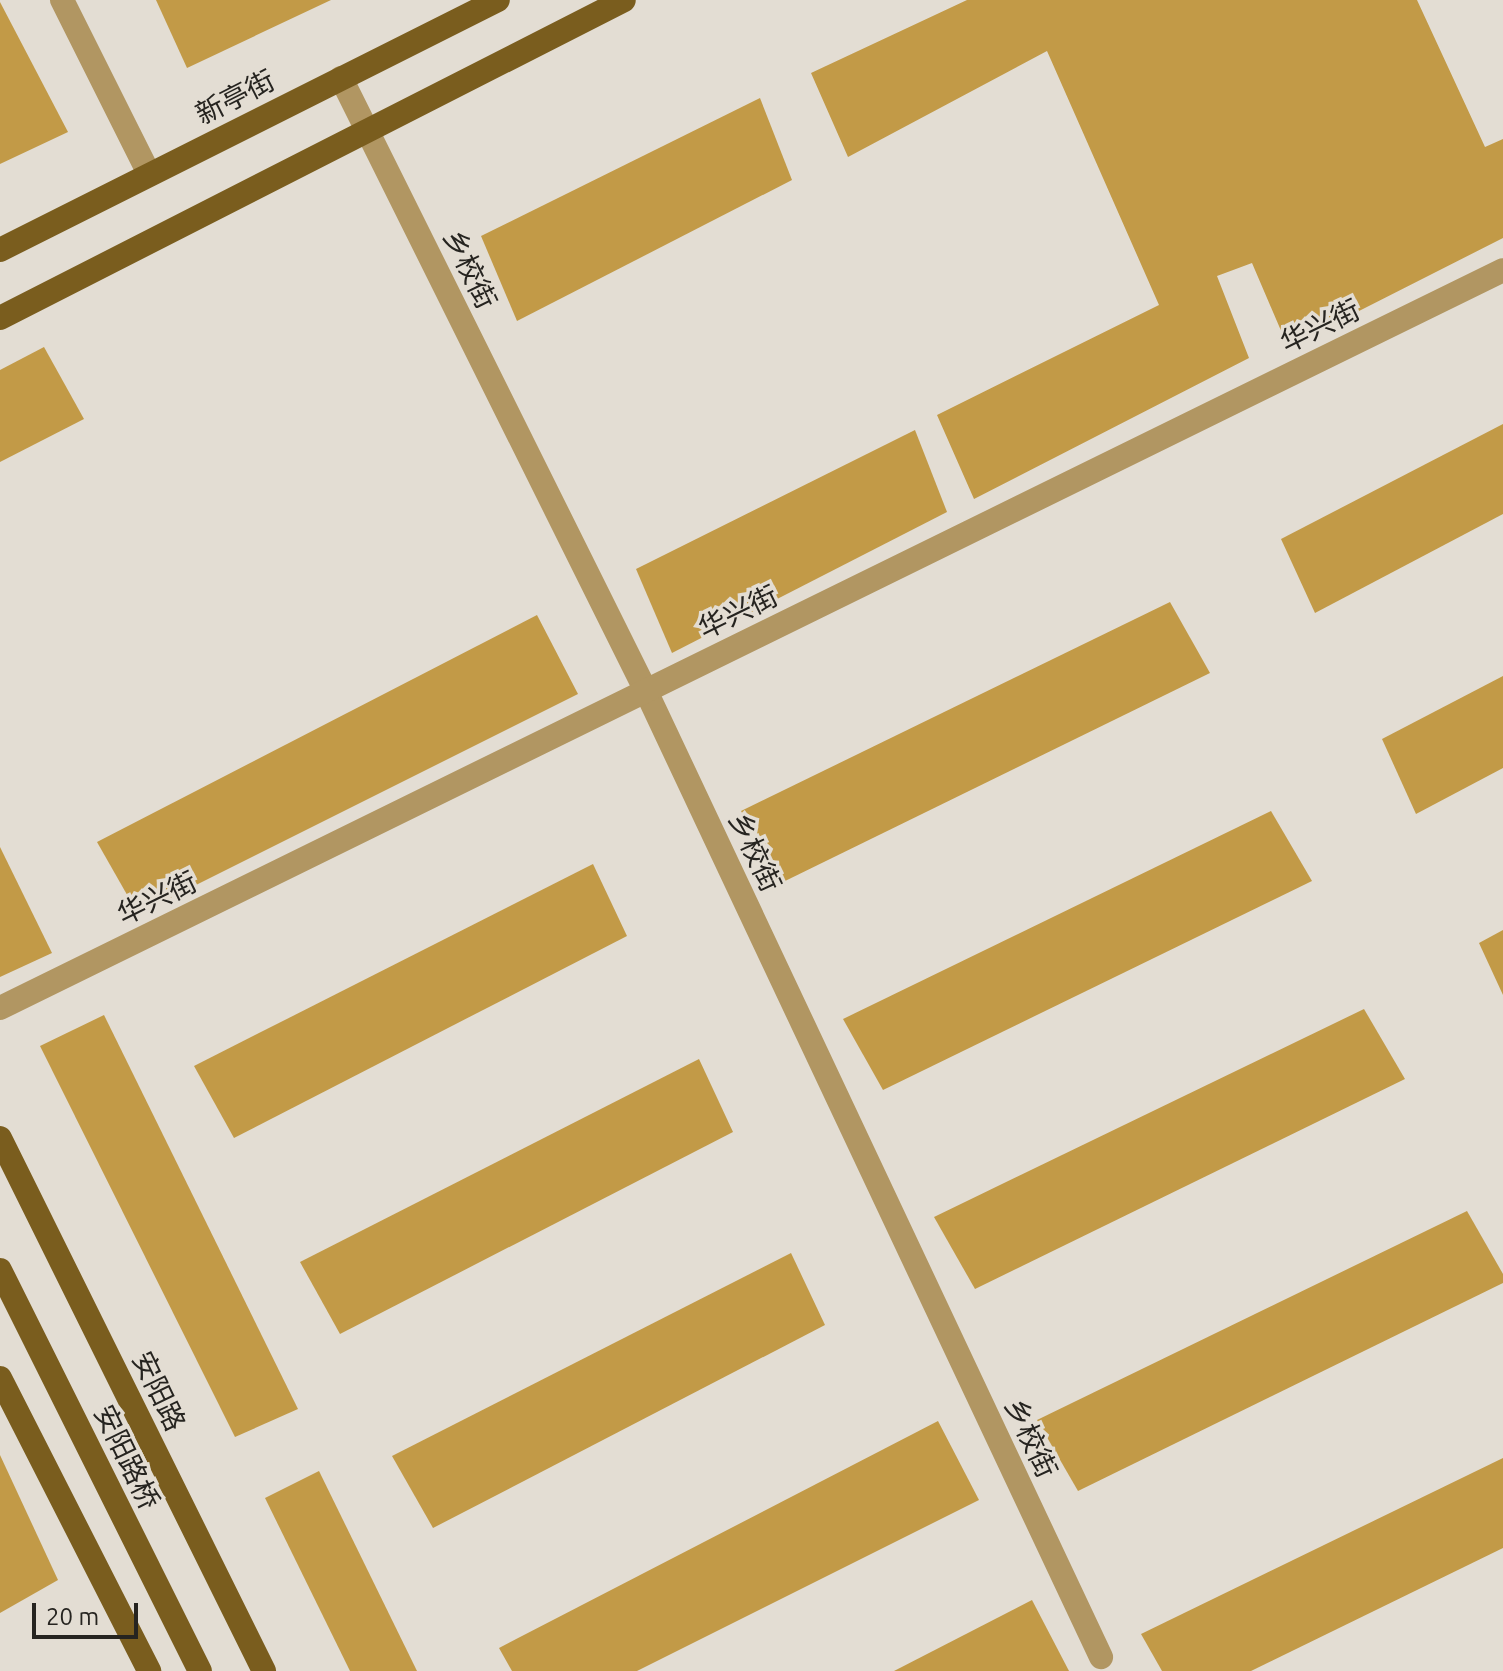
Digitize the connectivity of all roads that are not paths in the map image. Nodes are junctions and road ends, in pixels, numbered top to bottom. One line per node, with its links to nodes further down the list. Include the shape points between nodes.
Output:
1 (62, 0): 6 (street)
2 (498, 0): 4 (main road, 新亭街)
3 (624, 0): 5 (main road)
4 (341, 78): 5 (street, 乡校街); 6 (main road, 新亭街)
5 (366, 128): 9 (main road); 10 (street, 乡校街)
6 (149, 174): 7 (main road, 新亭街)
7 (0, 250)
8 (1503, 270): 10 (street, 华兴街)
9 (0, 318)
10 (646, 691): 11 (street, 华兴街); 15 (street, 乡校街)
11 (0, 1008)
12 (0, 1138): 18 (main road, 安阳路)
13 (0, 1270): 17 (main road, 安阳路桥)
14 (0, 1378): 16 (main road)
15 (1101, 1657)
16 (149, 1671)
17 (200, 1671)
18 (264, 1671)

